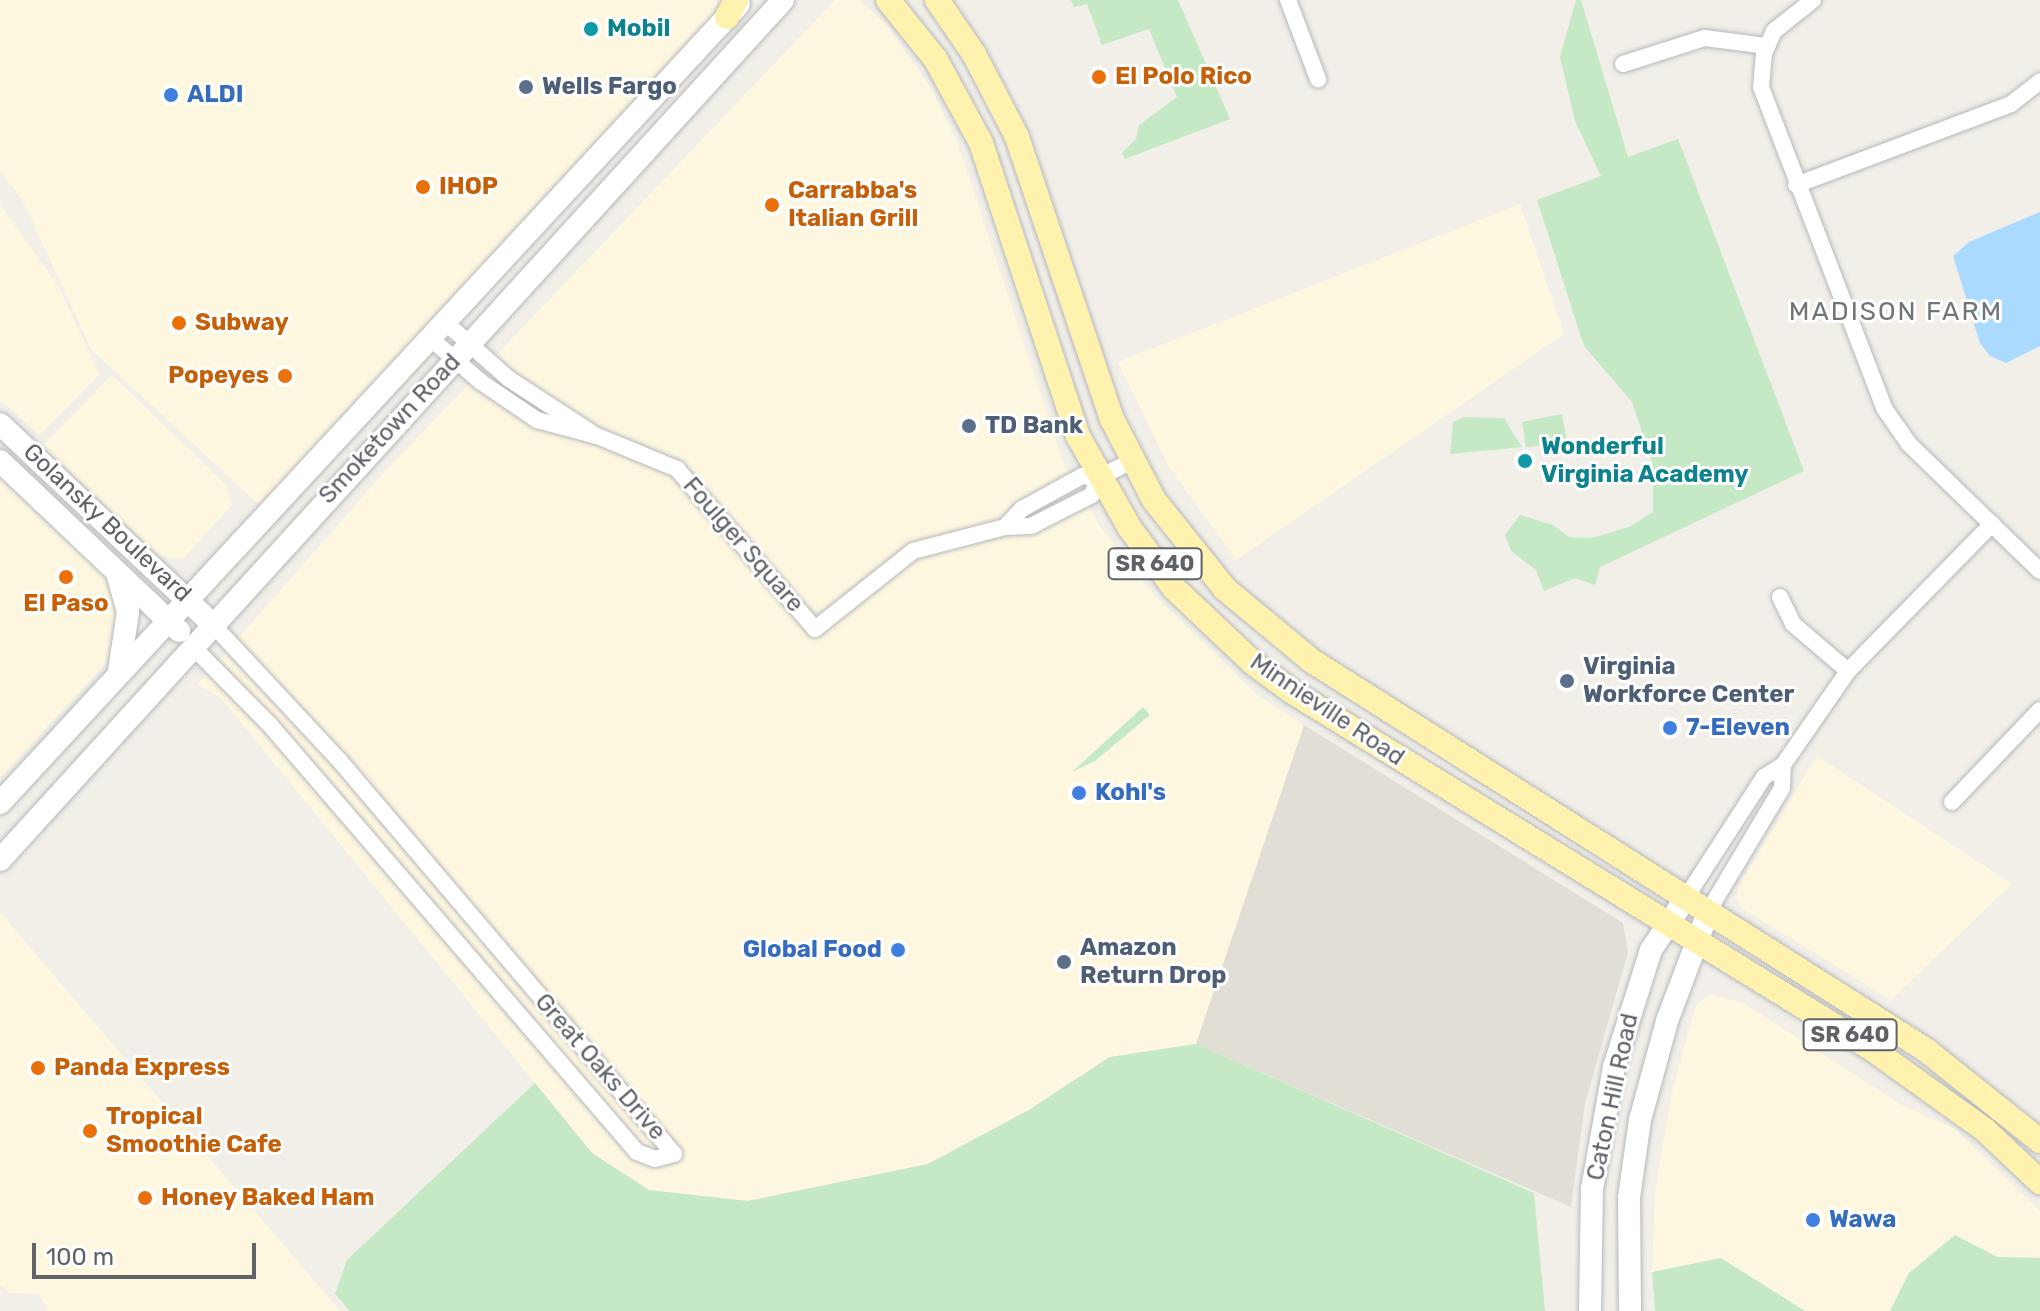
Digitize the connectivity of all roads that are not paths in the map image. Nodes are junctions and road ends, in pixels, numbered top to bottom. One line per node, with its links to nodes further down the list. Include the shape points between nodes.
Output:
1 (783, 0): 13 (main road, Smoketown Road)
2 (888, 0): 17 (main road, Minnieville Road / SR 640, via 936,60 985,152 1064,399)
3 (937, 0): 15 (main road, Minnieville Road / SR 640, via 974,54 1017,137 1097,380)
4 (1288, 0): 9 (street)
5 (1813, 0): 7 (street, via 1779,23)
6 (735, 6): 12 (main road, Smoketown Road)
7 (1767, 46): 8 (street, via 1705,38); 11 (street, via 1761,87)
8 (1623, 64)
9 (1318, 79)
10 (2040, 81): 11 (street, via 2011,104)
11 (1796, 185): 18 (street, via 1884,408 1909,444)
12 (438, 330): 13 (street, Foulger Square); 22 (main road, Smoketown Road)
13 (462, 352): 17 (street, Foulger Square, via 537,420 660,459 692,482 815,629 913,551 1005,527 1024,529 1092,495); 24 (main road, Smoketown Road)
14 (0, 424): 22 (main road, Golansky Boulevard)
15 (1133, 460): 17 (street, Foulger Square); 33 (main road, Minnieville Road / SR 640, via 1154,500 1197,558 1284,642)
16 (0, 461): 19 (main road, Golansky Boulevard)
17 (1098, 478): 35 (main road, Minnieville Road / SR 640, via 1174,588 1253,663 1331,718)
18 (1992, 524): 20 (street); 26 (street)
19 (110, 562): 23 (main road, Golansky Boulevard); 27 (main road, via 128,612)
20 (2040, 571)
21 (1780, 597): 26 (street, via 1802,634)
22 (189, 599): 23 (main road, Smoketown Road); 24 (main road, Golansky Boulevard)
23 (169, 621): 25 (main road, Golansky Boulevard); 27 (main road, Smoketown Road)
24 (212, 624): 25 (main road, Smoketown Road); 25 (street, Great Oaks Drive, via 339,760 674,1154 655,1159 635,1150 270,725)
25 (192, 646): 32 (main road, Smoketown Road)
26 (1848, 671): 29 (street)
27 (117, 677): 31 (main road, Smoketown Road)
28 (2040, 710): 30 (street)
29 (1783, 765): 33 (street, via 1764,777); 34 (street, via 1782,788)
30 (1952, 802)
31 (0, 803)
32 (0, 860)
33 (1687, 896): 34 (main road, Minnieville Road / SR 640); 35 (main road, Caton Hill Road)
34 (1709, 910): 36 (main road, Caton Hill Road); 37 (main road, Minnieville Road / SR 640, via 1951,1068)
35 (1669, 922): 36 (main road, Minnieville Road / SR 640); 39 (main road, Caton Hill Road, via 1651,950 1630,1012 1599,1139 1588,1251)
36 (1696, 940): 38 (main road, Minnieville Road / SR 640, via 1940,1096); 40 (main road, Caton Hill Road, via 1651,1073 1635,1147 1627,1258)
37 (2040, 1141)
38 (2040, 1182)
39 (1590, 1311)
40 (1630, 1311)

